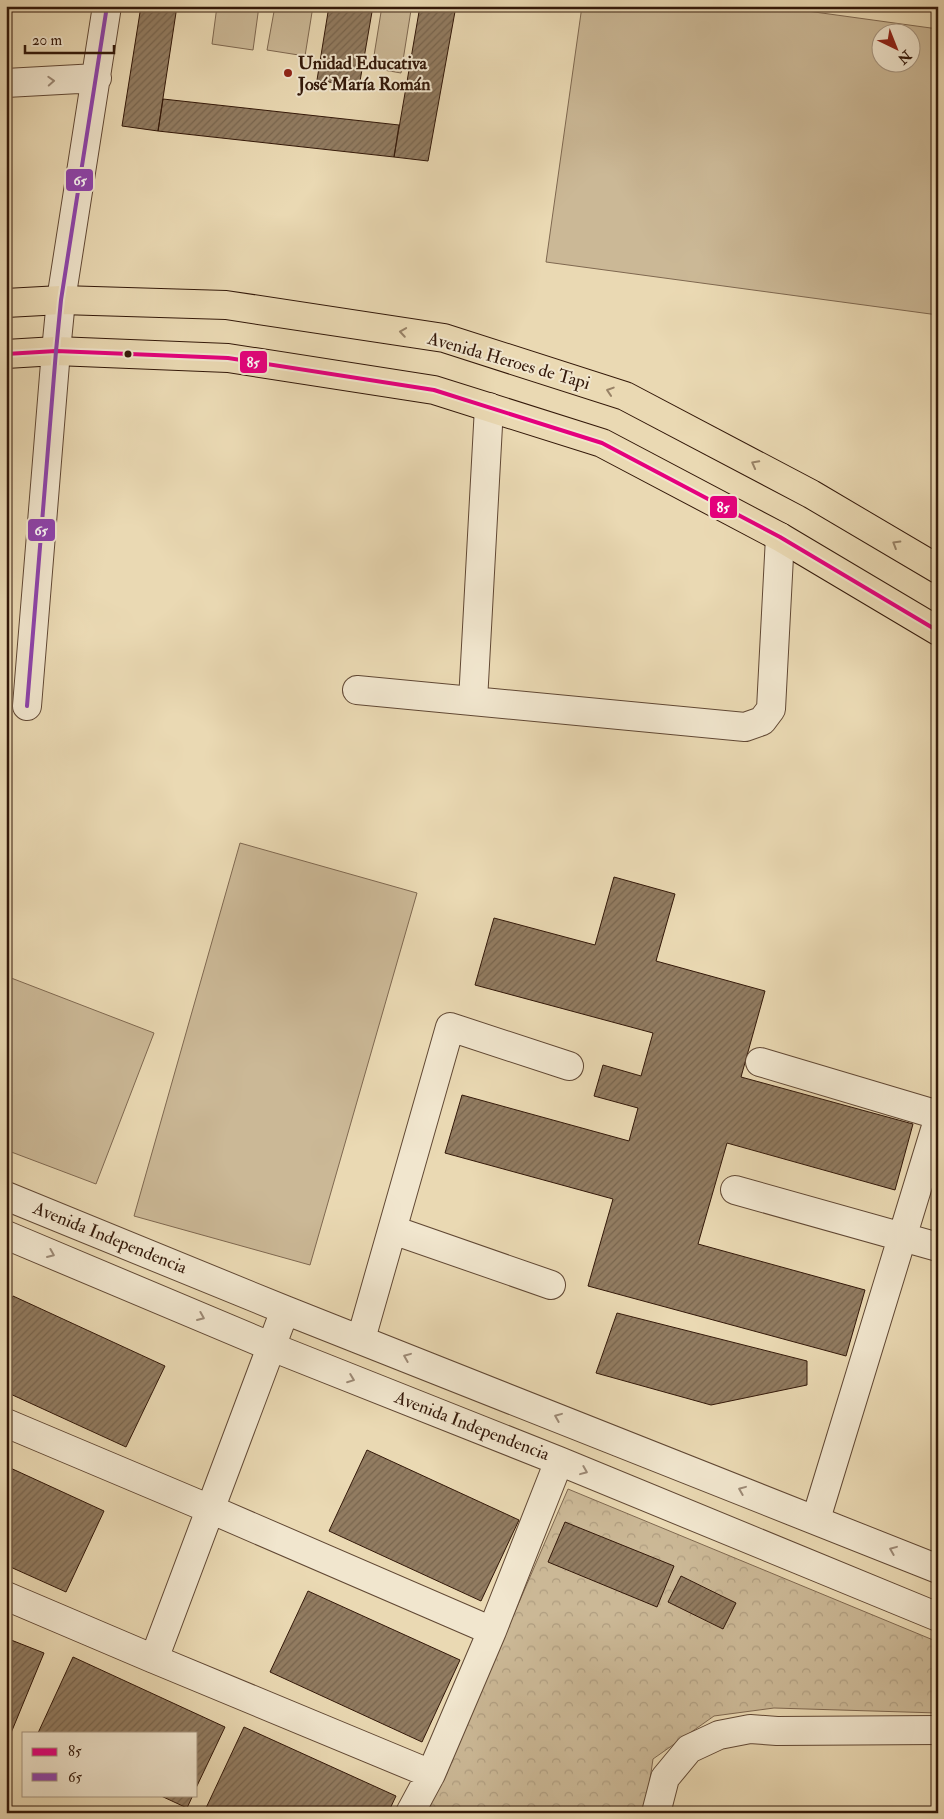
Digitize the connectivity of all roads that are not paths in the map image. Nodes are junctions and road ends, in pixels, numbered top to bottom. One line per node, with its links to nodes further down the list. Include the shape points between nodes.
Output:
1 (107, 6): 2 (street)
2 (97, 78): 3 (street, one-way to 2); 4 (street)
3 (6, 83)
4 (62, 300): 5 (main road, Avenida Heroes de Tapi); 6 (street); 10 (main road, Avenida Heroes de Tapi, one-way to 4, via 811,494 625,396 444,338 226,305)
5 (6, 303)
6 (56, 351): 7 (main road); 8 (main road, via 228,358 434,390); 14 (street)
7 (6, 354)
8 (489, 407): 9 (main road, via 602,444); 13 (street)
9 (780, 537): 11 (main road); 13 (street, via 771,708 762,721 745,727)
10 (938, 569)
11 (938, 631)
12 (357, 690): 13 (street)
13 (473, 701)
14 (27, 706)
15 (760, 1062): 17 (street)
16 (569, 1066): 21 (street, via 450,1027)
17 (938, 1115)
18 (938, 1120): 23 (street)
19 (736, 1190): 23 (street)
20 (6, 1196): 26 (street, Avenida Independencia)
21 (393, 1230): 25 (street); 27 (street)
22 (6, 1235): 28 (street, Avenida Independencia, one-way to 28)
23 (902, 1237): 24 (street); 32 (street)
24 (938, 1247)
25 (551, 1285)
26 (284, 1310): 27 (street, Avenida Independencia); 28 (street)
27 (361, 1339): 32 (street, Avenida Independencia, one-way to 27)
28 (272, 1347): 30 (street, Avenida Independencia, one-way to 30); 31 (street)
29 (6, 1423): 31 (street)
30 (559, 1461): 35 (street, Avenida Independencia, one-way to 35); 36 (street)
31 (210, 1509): 36 (street); 37 (street)
32 (816, 1519): 33 (street, Avenida Independencia, one-way to 32)
33 (938, 1569)
34 (6, 1596): 37 (street)
35 (938, 1617)
36 (492, 1631): 39 (street)
37 (154, 1659): 39 (street)
38 (938, 1730): 41 (street, via 750,1729 719,1735 690,1749 665,1778)
39 (431, 1774): 40 (street)
40 (410, 1813)
41 (656, 1813)

